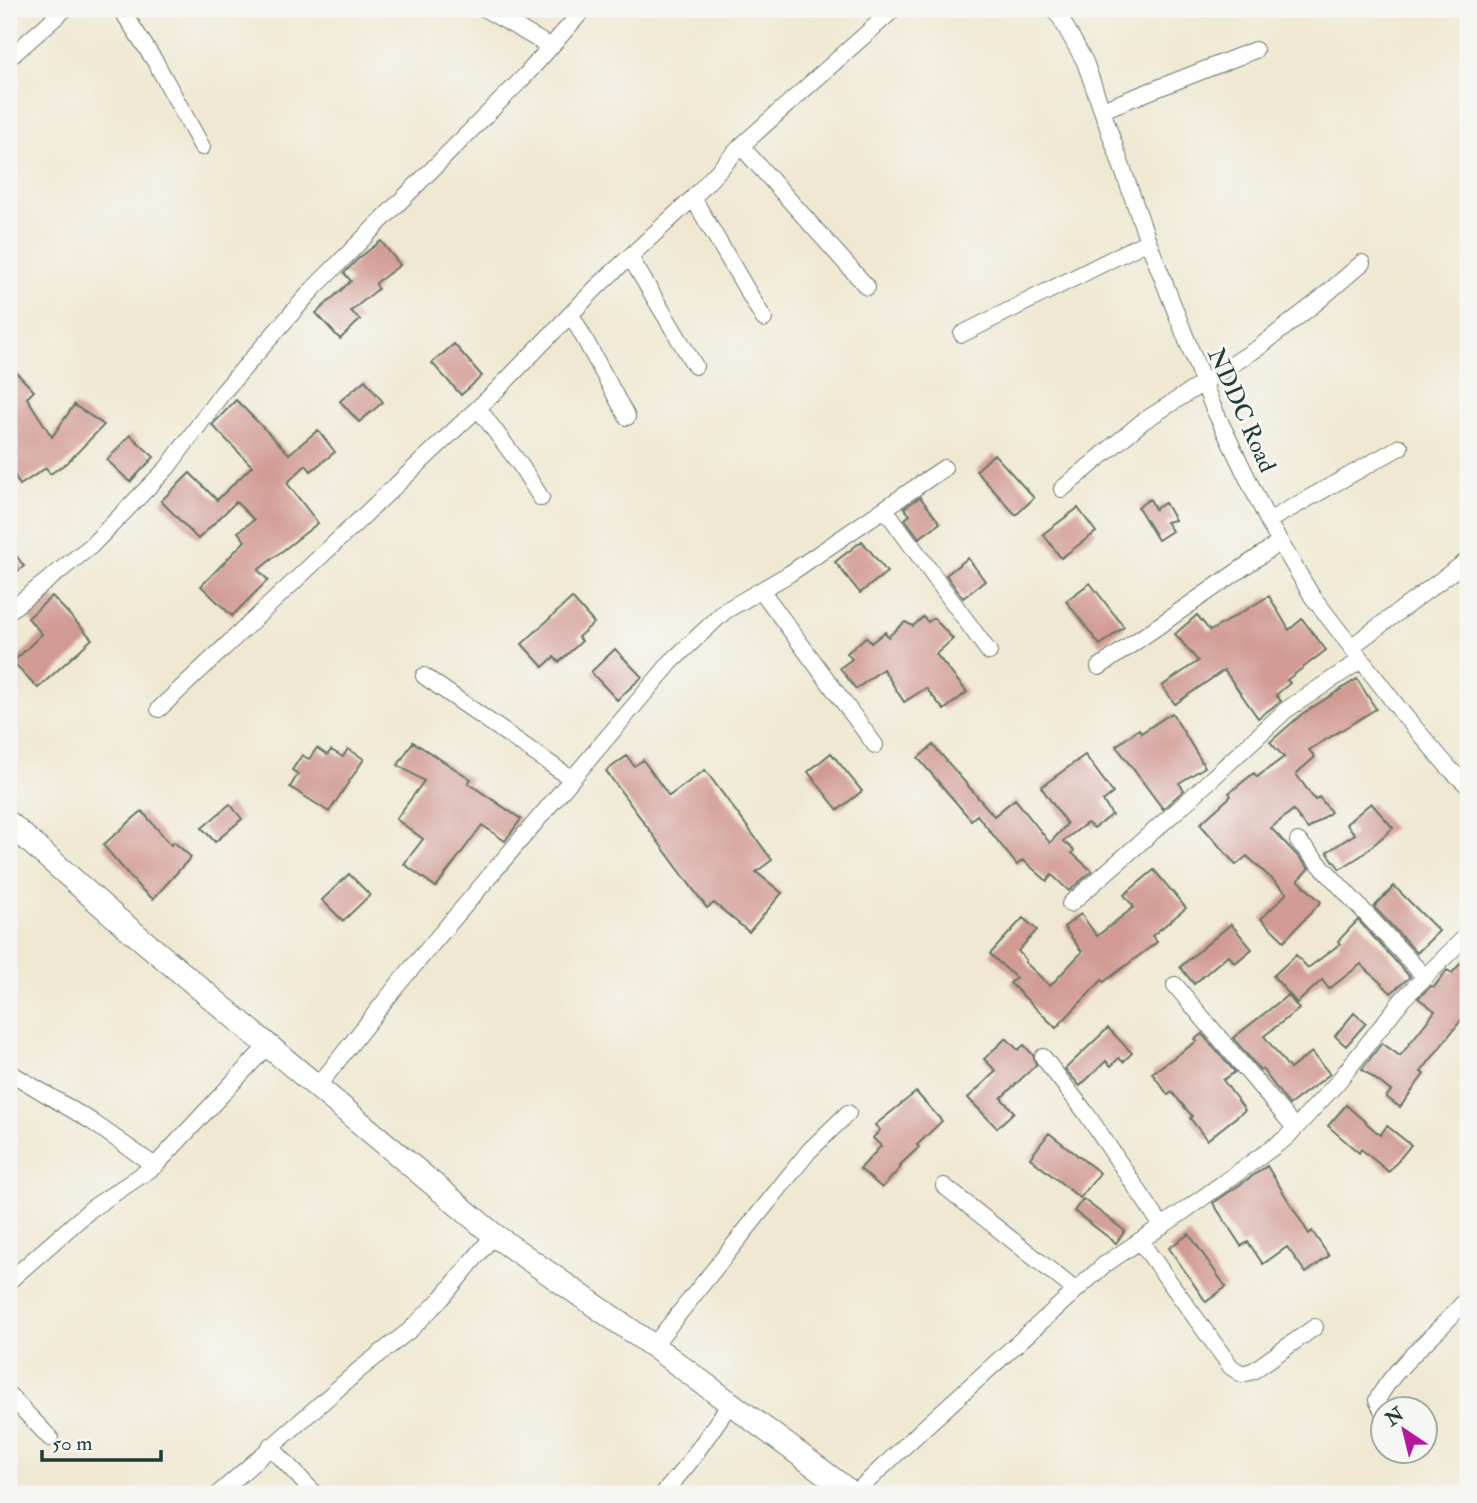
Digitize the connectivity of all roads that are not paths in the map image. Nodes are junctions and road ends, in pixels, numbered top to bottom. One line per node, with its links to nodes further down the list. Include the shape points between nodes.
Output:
1 (65, 9): 9 (street)
2 (121, 9): 12 (street)
3 (485, 9): 7 (street)
4 (584, 9): 7 (street)
5 (894, 9): 11 (street)
6 (1052, 9): 10 (street, NDDC Road, via 1085,62)
7 (551, 47): 34 (street, via 313,289 223,392 168,467 91,546)
8 (1255, 50): 10 (street)
9 (9, 58)
10 (1102, 110): 14 (street, NDDC Road)
11 (741, 146): 13 (street); 17 (street)
12 (202, 147)
13 (693, 198): 15 (street); 19 (street)
14 (1148, 241): 20 (street); 22 (street, NDDC Road)
15 (629, 257): 18 (street); 21 (street)
16 (1362, 263): 22 (street, via 1258,348)
17 (867, 287)
18 (571, 314): 23 (street); 24 (street)
19 (764, 319)
20 (962, 334)
21 (695, 366)
22 (1203, 383): 27 (street, via 1142,422); 30 (street, NDDC Road)
23 (478, 408): 28 (street); 39 (street)
24 (627, 418)
25 (1400, 447): 30 (street)
26 (944, 468): 29 (street)
27 (1062, 489)
28 (541, 498)
29 (885, 509): 33 (street); 35 (street)
30 (1268, 521): 31 (street, NDDC Road)
31 (1280, 542): 36 (street, NDDC Road, via 1312,596); 37 (street)
32 (1468, 561): 36 (street)
33 (761, 590): 40 (street); 41 (street, via 725,611 672,661)
34 (9, 611)
35 (989, 652)
36 (1356, 653): 42 (street, NDDC Road); 45 (street)
37 (1098, 667)
38 (424, 676): 41 (street)
39 (159, 709)
40 (875, 745)
41 (572, 779): 52 (street)
42 (1468, 786)
43 (9, 823): 49 (street)
44 (1298, 841): 47 (street)
45 (1070, 904)
46 (1468, 934): 47 (street)
47 (1424, 976): 54 (street)
48 (1175, 985): 54 (street)
49 (267, 1046): 52 (street); 55 (street)
50 (1043, 1057): 57 (street)
51 (9, 1072): 55 (street, via 92,1121)
52 (317, 1087): 58 (street)
53 (848, 1113): 64 (street, via 809,1151)
54 (1295, 1128): 57 (street)
55 (155, 1166): 60 (street, via 91,1209)
56 (943, 1186): 61 (street)
57 (1162, 1226): 59 (street)
58 (494, 1235): 64 (street); 69 (street, via 410,1330)
59 (1140, 1241): 61 (street); 63 (street, via 1231,1367 1242,1374)
60 (9, 1281)
61 (1075, 1290): 73 (street)
62 (1465, 1308): 65 (street, via 1401,1367)
63 (1315, 1327)
64 (653, 1346): 67 (street)
65 (1380, 1394)
66 (9, 1395): 68 (street)
67 (730, 1404): 72 (street); 73 (street)
68 (51, 1438)
69 (270, 1446): 70 (street); 71 (street)
70 (218, 1494)
71 (315, 1494)
72 (663, 1494)
73 (854, 1494)

